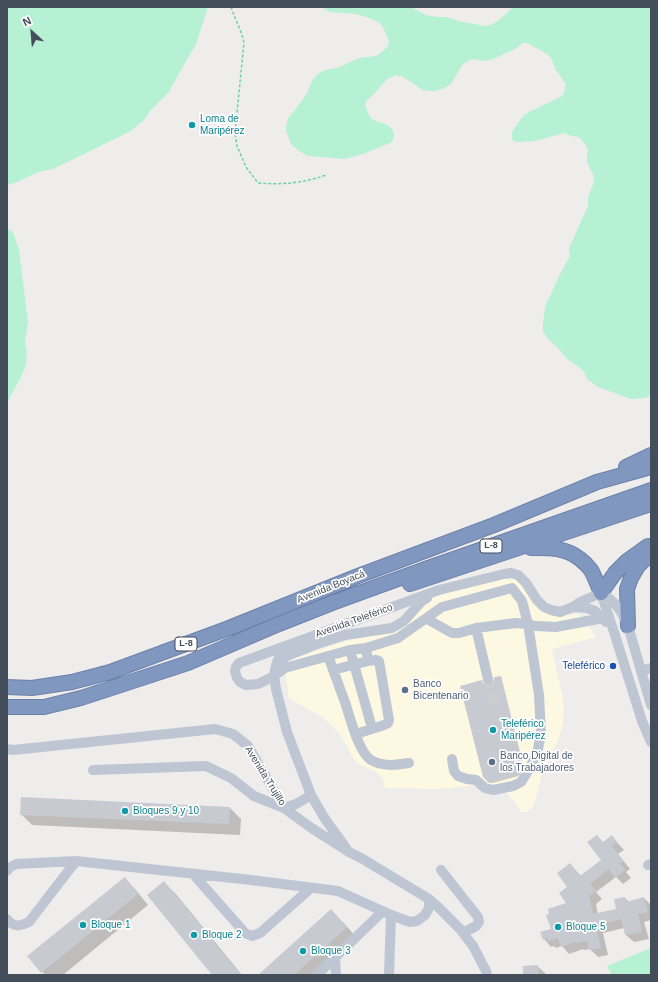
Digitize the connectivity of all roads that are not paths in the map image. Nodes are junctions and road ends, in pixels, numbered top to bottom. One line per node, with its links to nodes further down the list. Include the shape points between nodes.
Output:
1 (651, 454): 3 (highway)
2 (651, 467): 3 (highway, Avenida Boyacá / L-8)
3 (597, 482): 31 (highway, Avenida Boyacá / L-8, via 494,525 110,672 72,682 32,688)
4 (651, 490): 11 (highway, Avenida Boyacá / L-8)
5 (651, 504): 7 (highway)
6 (651, 543): 10 (highway, via 615,573)
7 (523, 547): 10 (highway, via 555,548 572,554 591,570); 11 (highway, via 384,593)
8 (651, 553): 16 (highway, via 630,578 627,589)
9 (439, 590): 12 (street, Avenida Teleférico, via 511,573 518,575 526,583 544,607 560,612); 19 (street, Avenida Teleférico); 24 (street, Avenida Teleférico, via 422,601 404,621 392,628 345,635 289,655)
10 (601, 594): 12 (street, Avenida Teleférico); 16 (street, via 616,605); 18 (street)
11 (332, 603): 34 (highway, Avenida Boyacá / L-8, via 188,663 81,698 44,706)
12 (573, 607): 13 (street, Avenida Teleférico, via 587,608)
13 (603, 618): 15 (street, via 556,627); 18 (street, Avenida Teleférico)
14 (427, 619): 15 (street, via 442,608 512,588 522,601); 17 (street, via 452,633); 20 (street, via 398,638)
15 (528, 624): 17 (street); 39 (street, via 539,695 541,734 530,768 521,782 493,790 485,788 476,780 458,776 454,771)
16 (628, 626): 28 (street)
17 (476, 628): 30 (street)
18 (614, 632): 33 (street)
19 (291, 644): 24 (street, via 282,652); 29 (street, Avenida Teleférico, via 239,663 236,667 237,678 246,685 258,684)
20 (366, 648): 21 (street); 23 (street)
21 (350, 650): 22 (street); 25 (street)
22 (328, 656): 27 (street); 29 (street, via 285,668)
23 (368, 660): 25 (street); 35 (street, via 378,661 389,720 384,725)
24 (277, 662): 29 (street)
25 (354, 665): 27 (street); 35 (street)
26 (651, 668): 28 (street)
27 (333, 670): 36 (street)
28 (641, 671): 32 (street)
29 (274, 676): 42 (street, via 287,732)
30 (488, 679)
31 (7, 687)
32 (650, 703): 33 (street, via 643,708)
33 (636, 704): 37 (street)
34 (7, 707)
35 (372, 728): 36 (street)
36 (356, 734): 40 (street, via 370,760 381,765)
37 (651, 742)
38 (7, 749): 43 (street, Avenida Trujillo, via 220,730 233,734 248,746)
39 (452, 759)
40 (410, 763)
41 (93, 770): 43 (street, via 206,766 231,778 254,796)
42 (311, 795): 43 (street); 44 (street)
43 (284, 808): 44 (street, Avenida Trujillo)
44 (349, 852): 50 (street, Avenida Trujillo)
45 (76, 861): 47 (street, via 16,864); 48 (street); 52 (street, via 29,922 19,926)
46 (441, 870): 53 (street, via 478,917 479,922 476,926)
47 (7, 871)
48 (193, 874): 49 (street); 49 (street, via 245,933 252,936 260,933)
49 (311, 888): 51 (street, via 338,892)
50 (429, 899): 51 (street, via 429,908 417,921 410,922); 53 (street, Avenida Trujillo)
51 (387, 913): 54 (street); 57 (street)
52 (7, 919)
53 (463, 933): 58 (street, Avenida Trujillo, via 473,946)
54 (335, 959): 55 (street); 56 (street)
55 (317, 975)
56 (336, 975)
57 (389, 975)
58 (487, 975)

